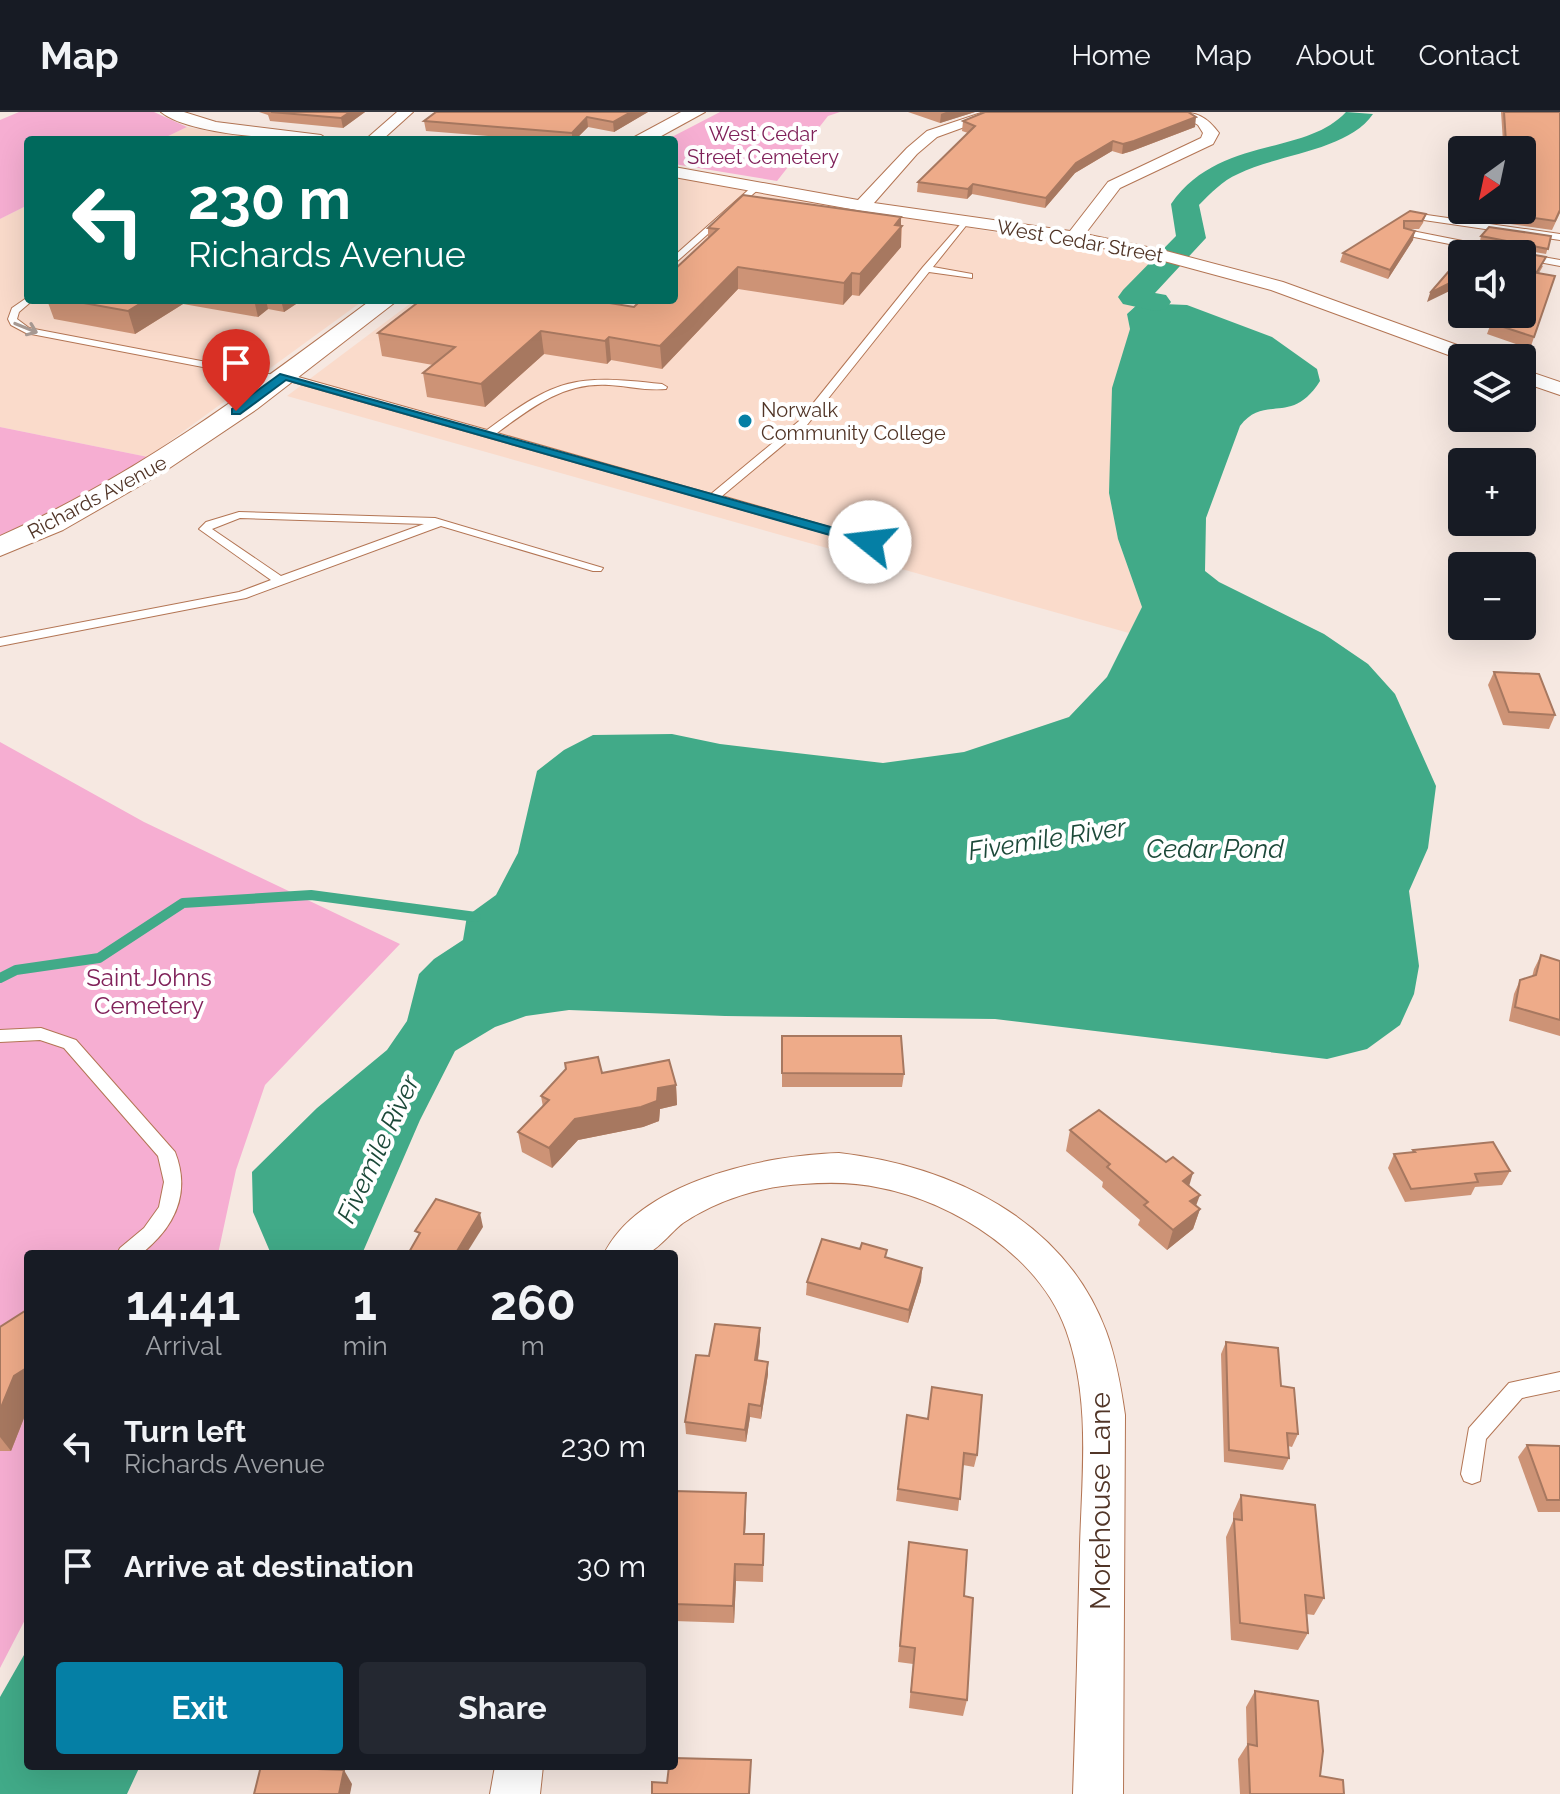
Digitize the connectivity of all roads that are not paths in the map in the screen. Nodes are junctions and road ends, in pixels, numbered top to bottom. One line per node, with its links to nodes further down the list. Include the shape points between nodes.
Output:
1 (168, 112): 6 (street, via 214,126)
2 (406, 112): 7 (street)
3 (696, 112): 8 (street)
4 (999, 112): 11 (street, via 932,134)
5 (1183, 112): 15 (street, via 1208,126 1208,141 1114,185)
6 (290, 136)
7 (378, 136)
8 (647, 136)
9 (678, 173): 10 (street, West Cedar Street)
10 (757, 187): 11 (street, West Cedar Street, via 796,200); 18 (lane)
11 (862, 206): 13 (street, West Cedar Street)
12 (1413, 216): 16 (lane)
13 (965, 222): 15 (street, West Cedar Street); 21 (lane)
14 (1407, 233): 17 (lane)
15 (1074, 237): 27 (street, West Cedar Street, via 1277,286)
16 (1560, 237)
17 (1448, 241)
18 (678, 257)
19 (1536, 259): 20 (lane)
20 (1560, 263)
21 (926, 269): 22 (lane); 33 (lane, via 803,423)
22 (969, 276)
23 (24, 303): 28 (lane, one-way to 28, via 14,311 14,323 31,331)
24 (381, 304): 28 (street, Richards Avenue)
25 (614, 304): 26 (lane)
26 (584, 306)
27 (1448, 348)
28 (283, 378): 32 (lane); 36 (street, Richards Avenue, via 106,497)
29 (1536, 380): 31 (street)
30 (662, 387): 32 (lane, via 569,383 543,393)
31 (1560, 389)
32 (489, 434): 33 (lane)
33 (713, 498): 35 (lane)
34 (441, 522): 37 (lane); 38 (lane); 38 (lane, via 239,515 205,529)
35 (870, 542)
36 (0, 547)
37 (597, 568)
38 (280, 581): 39 (lane, via 242,595)
39 (0, 642)
40 (0, 1036): 41 (lane, via 41,1034 70,1044 166,1152 176,1182 167,1212)
41 (131, 1250)
42 (628, 1250): 47 (street, Morehouse Lane, via 678,1208 708,1194 796,1168 848,1166 899,1175 943,1191 1015,1234 1049,1268 1075,1305 1095,1357 1104,1415)
43 (1560, 1381): 44 (lane, via 1516,1390 1476,1435)
44 (1472, 1474)
45 (518, 1770): 46 (street)
46 (515, 1794)
47 (1098, 1794)

